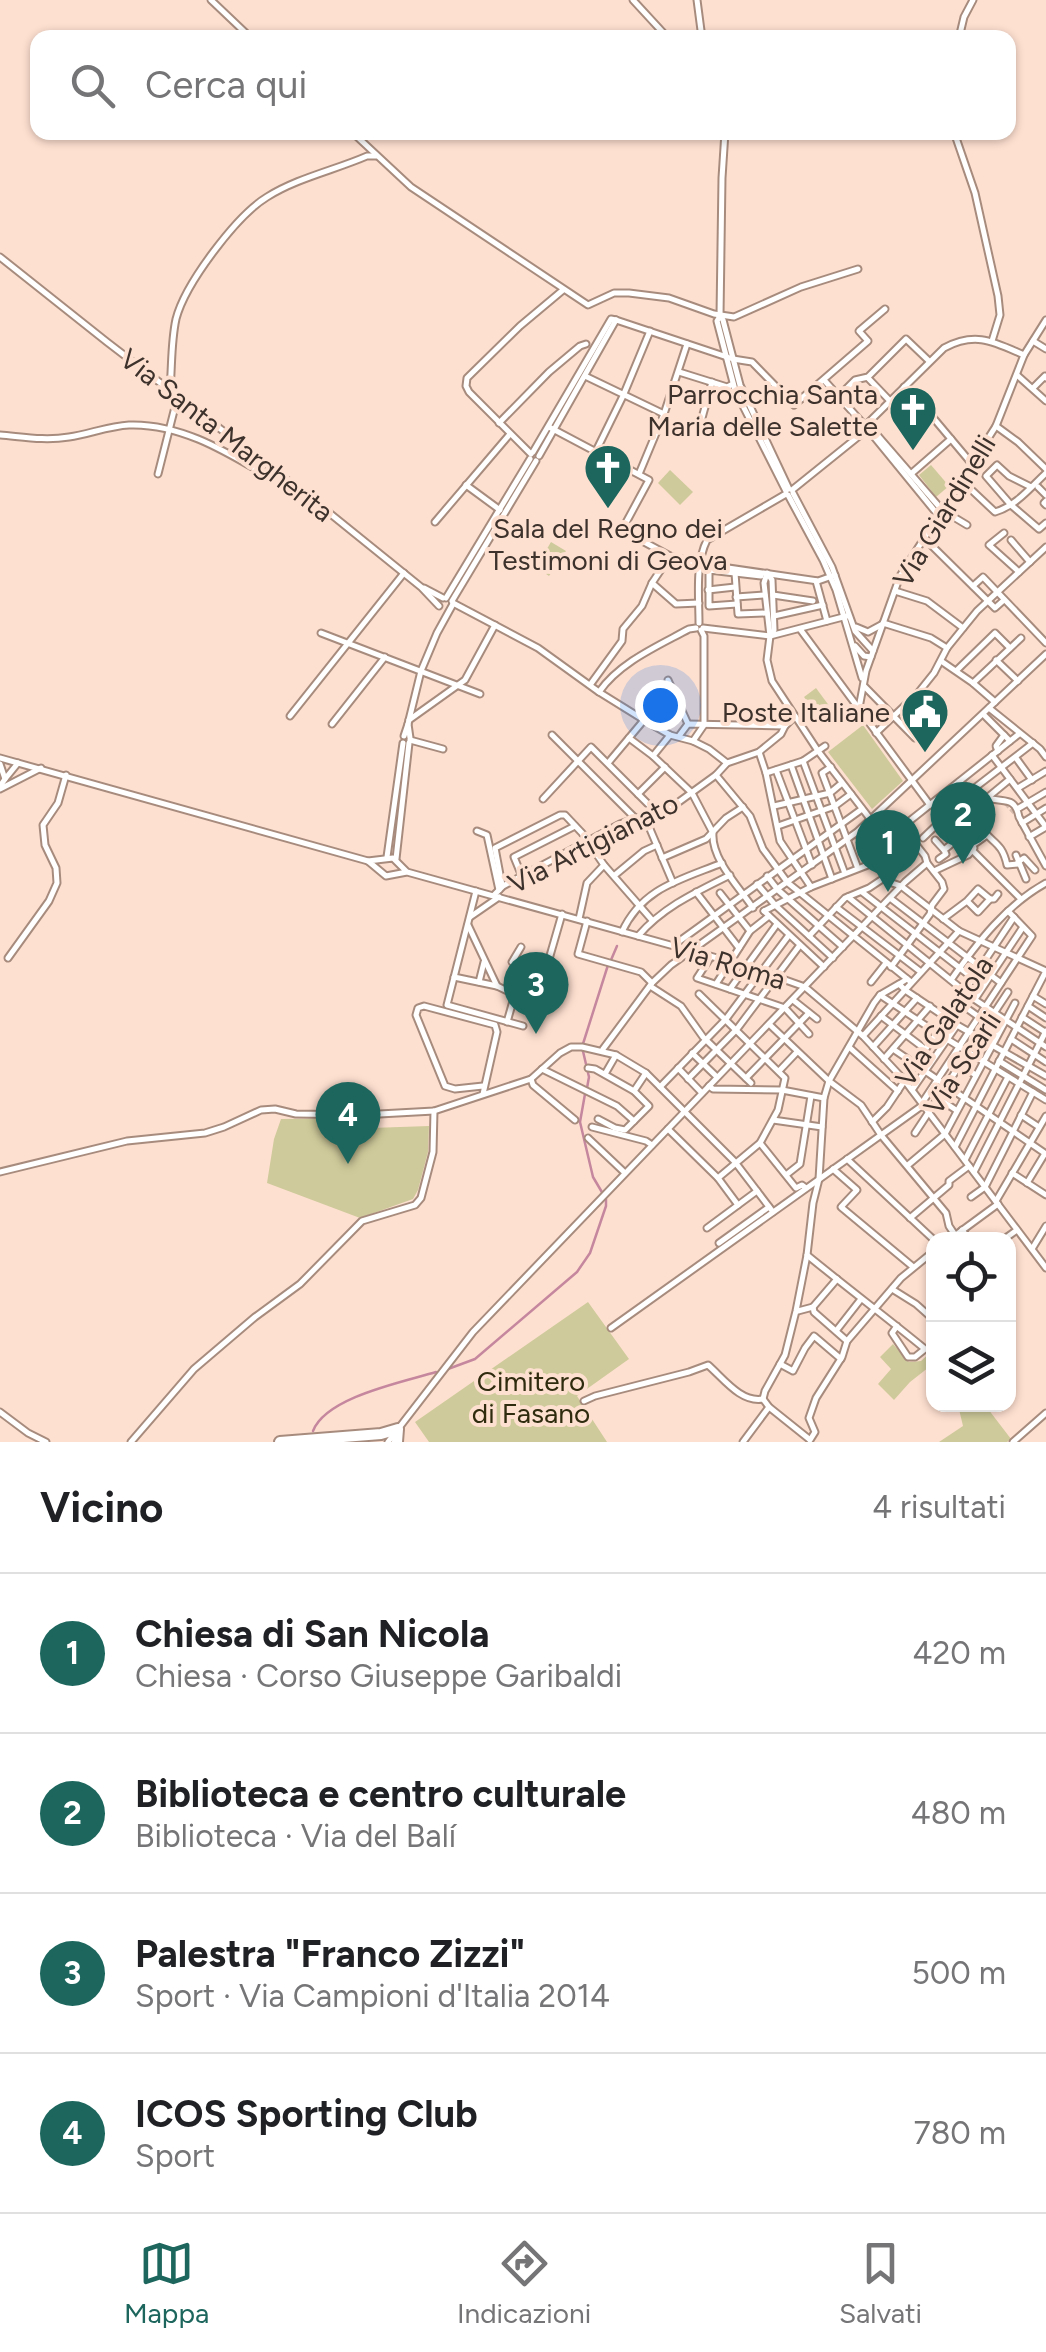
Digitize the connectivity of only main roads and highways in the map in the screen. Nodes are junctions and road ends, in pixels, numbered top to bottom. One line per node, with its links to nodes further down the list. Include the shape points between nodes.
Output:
1 (336, 1438): 2 (highway); 3 (highway); 4 (highway, via 398,1429)
2 (280, 1442)
3 (352, 1442)
4 (398, 1442)

